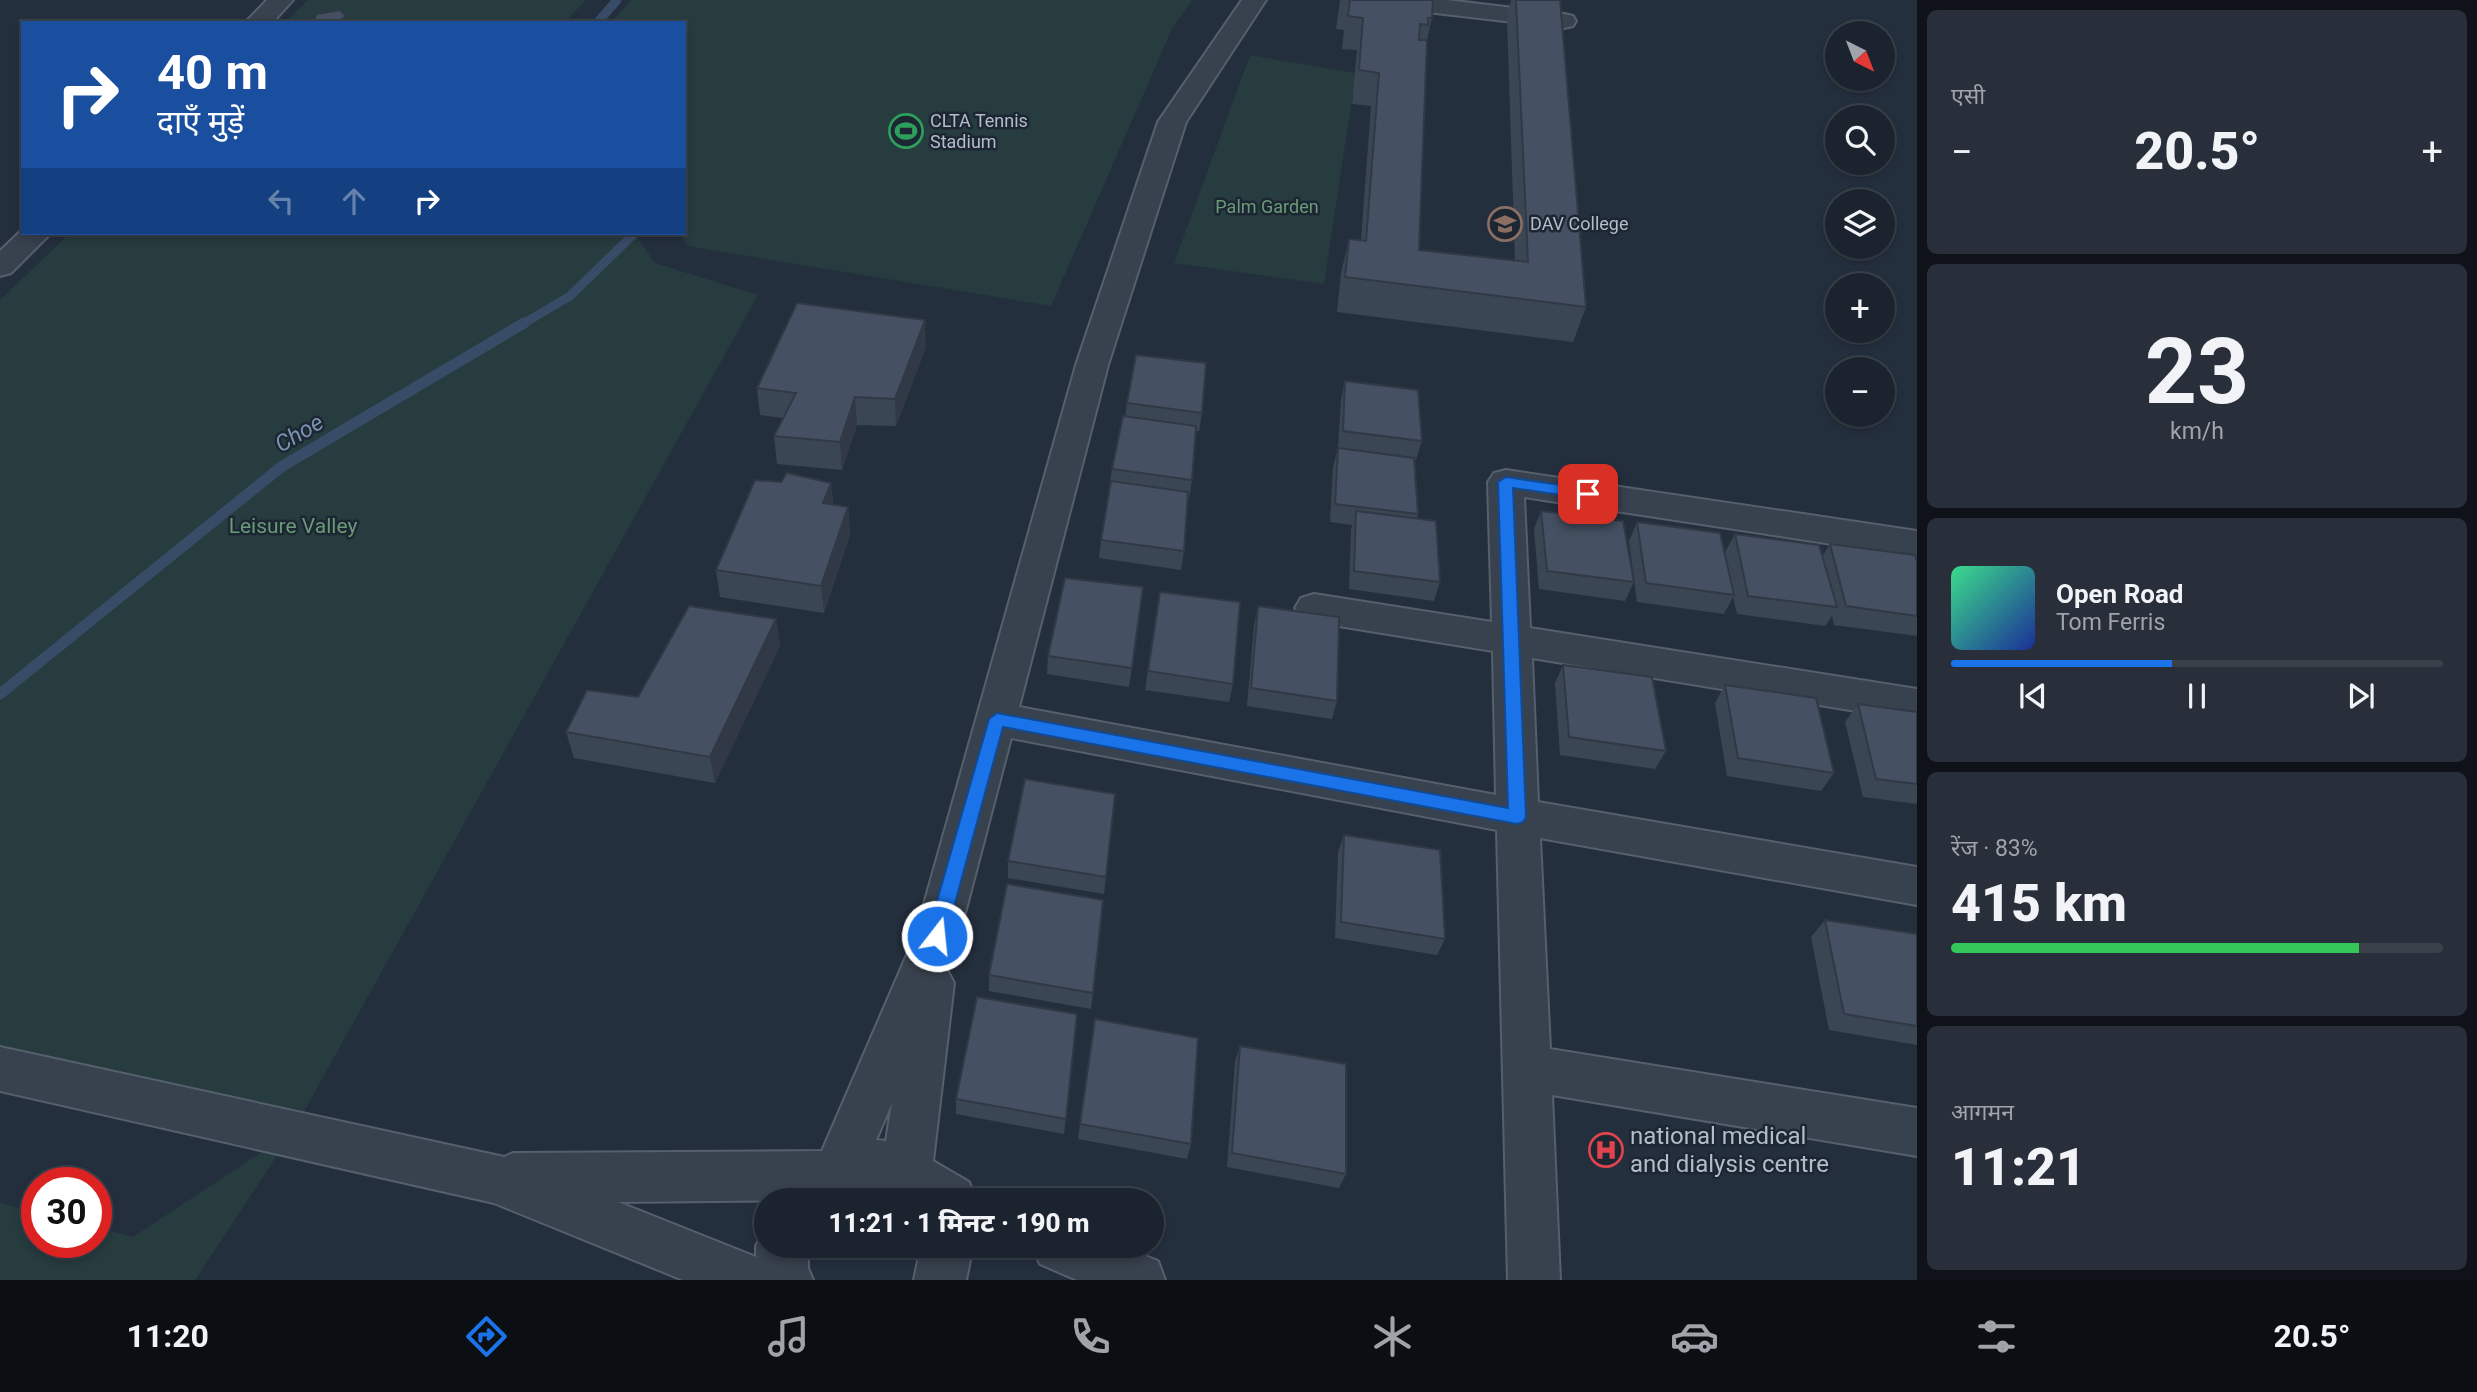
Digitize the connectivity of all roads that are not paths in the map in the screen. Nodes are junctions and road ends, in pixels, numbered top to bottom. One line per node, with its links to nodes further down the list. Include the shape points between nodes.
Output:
1 (281, 0): 5 (street)
2 (1254, 0): 12 (street, via 1172,122 1092,365)
3 (1384, 0): 4 (street, via 1566,17)
4 (1477, 0)
5 (259, 21)
6 (34, 235): 7 (street)
7 (0, 267)
8 (1917, 544): 10 (street, via 1506,482)
9 (1314, 608): 10 (street)
10 (1511, 639): 11 (street); 13 (street)
11 (1917, 705)
12 (997, 719): 13 (street); 15 (street)
13 (1517, 817): 14 (street); 16 (street)
14 (1917, 886)
15 (937, 936): 20 (street); 22 (street)
16 (1526, 1068): 18 (street); 30 (street)
17 (0, 1069): 19 (street)
18 (1917, 1132)
19 (494, 1178): 20 (street); 26 (street)
20 (819, 1182): 21 (street, via 878,1163)
21 (925, 1188)
22 (932, 1188)
23 (782, 1258): 27 (street)
24 (945, 1258): 28 (street)
25 (1087, 1258): 29 (street)
26 (747, 1280)
27 (787, 1280)
28 (940, 1280)
29 (1139, 1280)
30 (1534, 1280)

